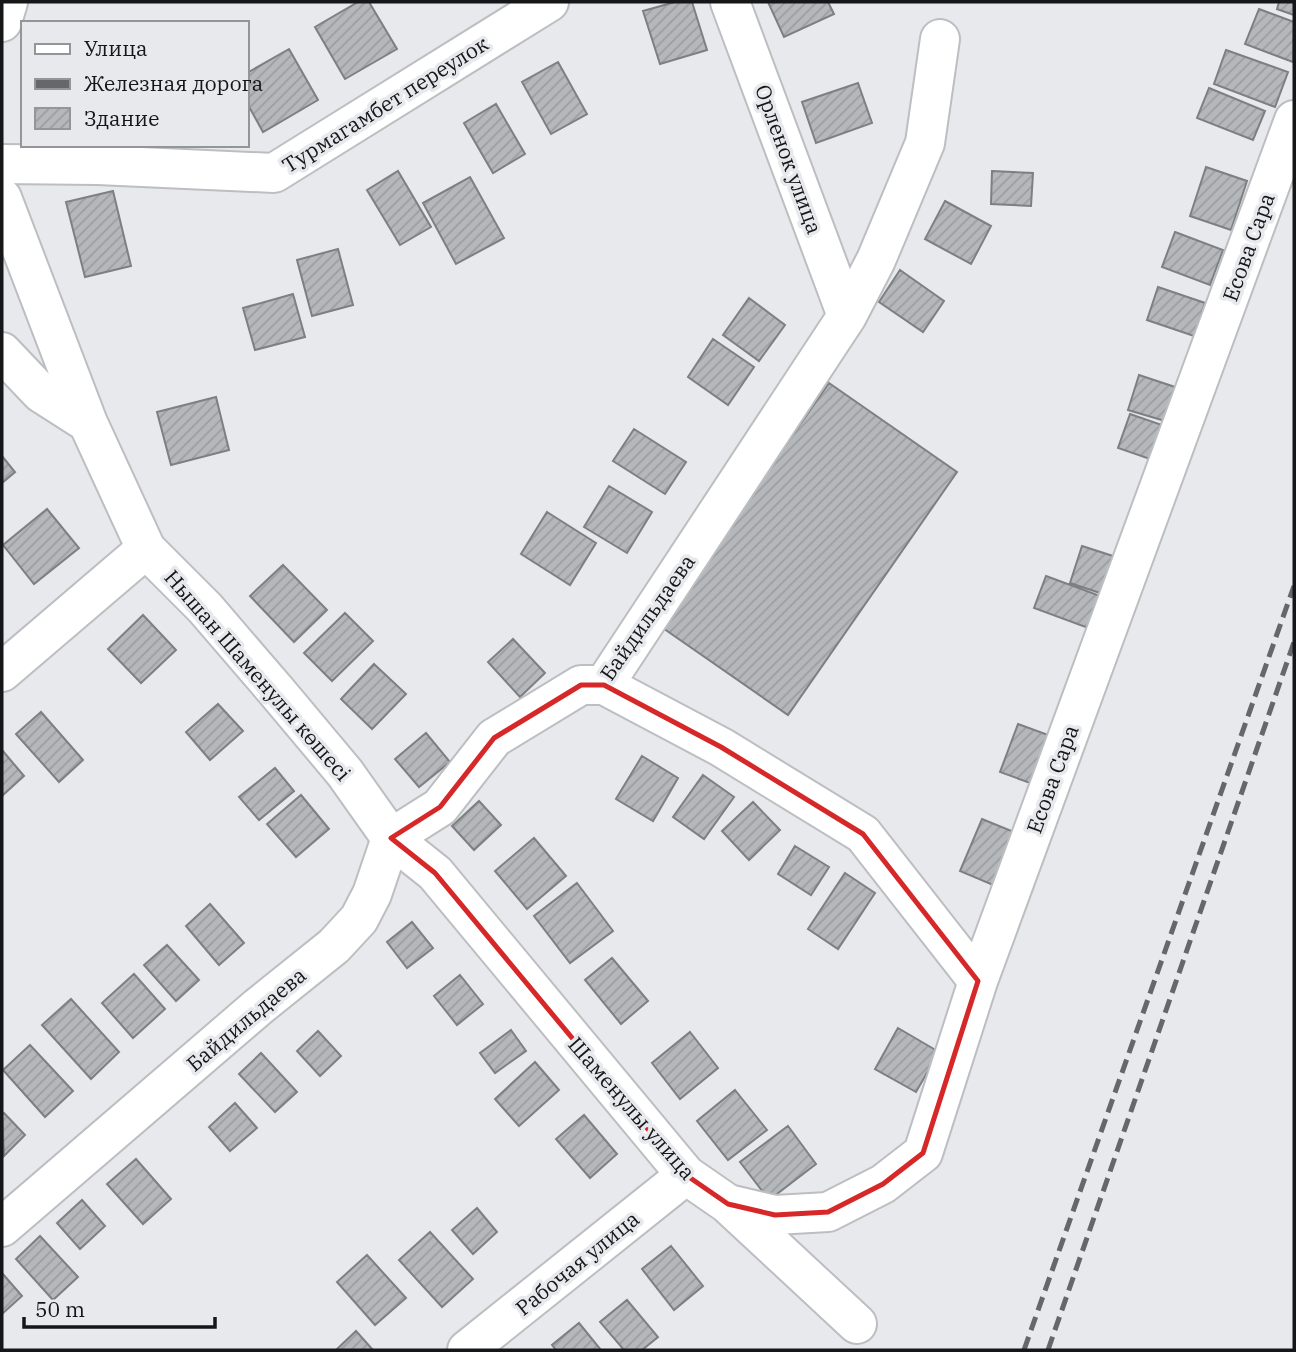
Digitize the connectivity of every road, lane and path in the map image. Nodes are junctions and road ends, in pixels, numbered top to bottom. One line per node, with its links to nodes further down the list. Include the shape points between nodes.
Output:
1 (8, 2): 4 (street)
2 (549, 2): 7 (street, Турмагамбет переулок, via 274,173)
3 (730, 2): 9 (street, Орленок улица)
4 (2, 22)
5 (940, 39): 9 (street, Байдильдаева, via 925,143)
6 (1294, 120): 16 (street, Есова Сара)
7 (2, 164)
8 (2, 198): 11 (street, Нышан Шаменулы көшесі)
9 (847, 316): 14 (street, Байдильдаева)
10 (2, 352): 11 (street, via 41,393)
11 (88, 423): 12 (street, Нышан Шаменулы көшесі)
12 (146, 549): 13 (street); 15 (street, Нышан Шаменулы көшесі, via 205,608 278,693 345,773)
13 (2, 672)
14 (604, 685): 15 (street, Байдильдаева, via 581,685 494,738 440,807); 16 (street, via 721,747 863,834)
15 (391, 838): 17 (street, Шаменулы улица, via 435,873); 19 (street, Байдильдаева, via 359,919 334,946)
16 (978, 981): 18 (street, Шаменулы улица, via 923,1153 883,1184 828,1212 775,1215)
17 (686, 1175): 18 (street, Шаменулы улица); 21 (street, Рабочая улица)
18 (728, 1205): 20 (street)
19 (2, 1227)
20 (856, 1326)
21 (467, 1350)

